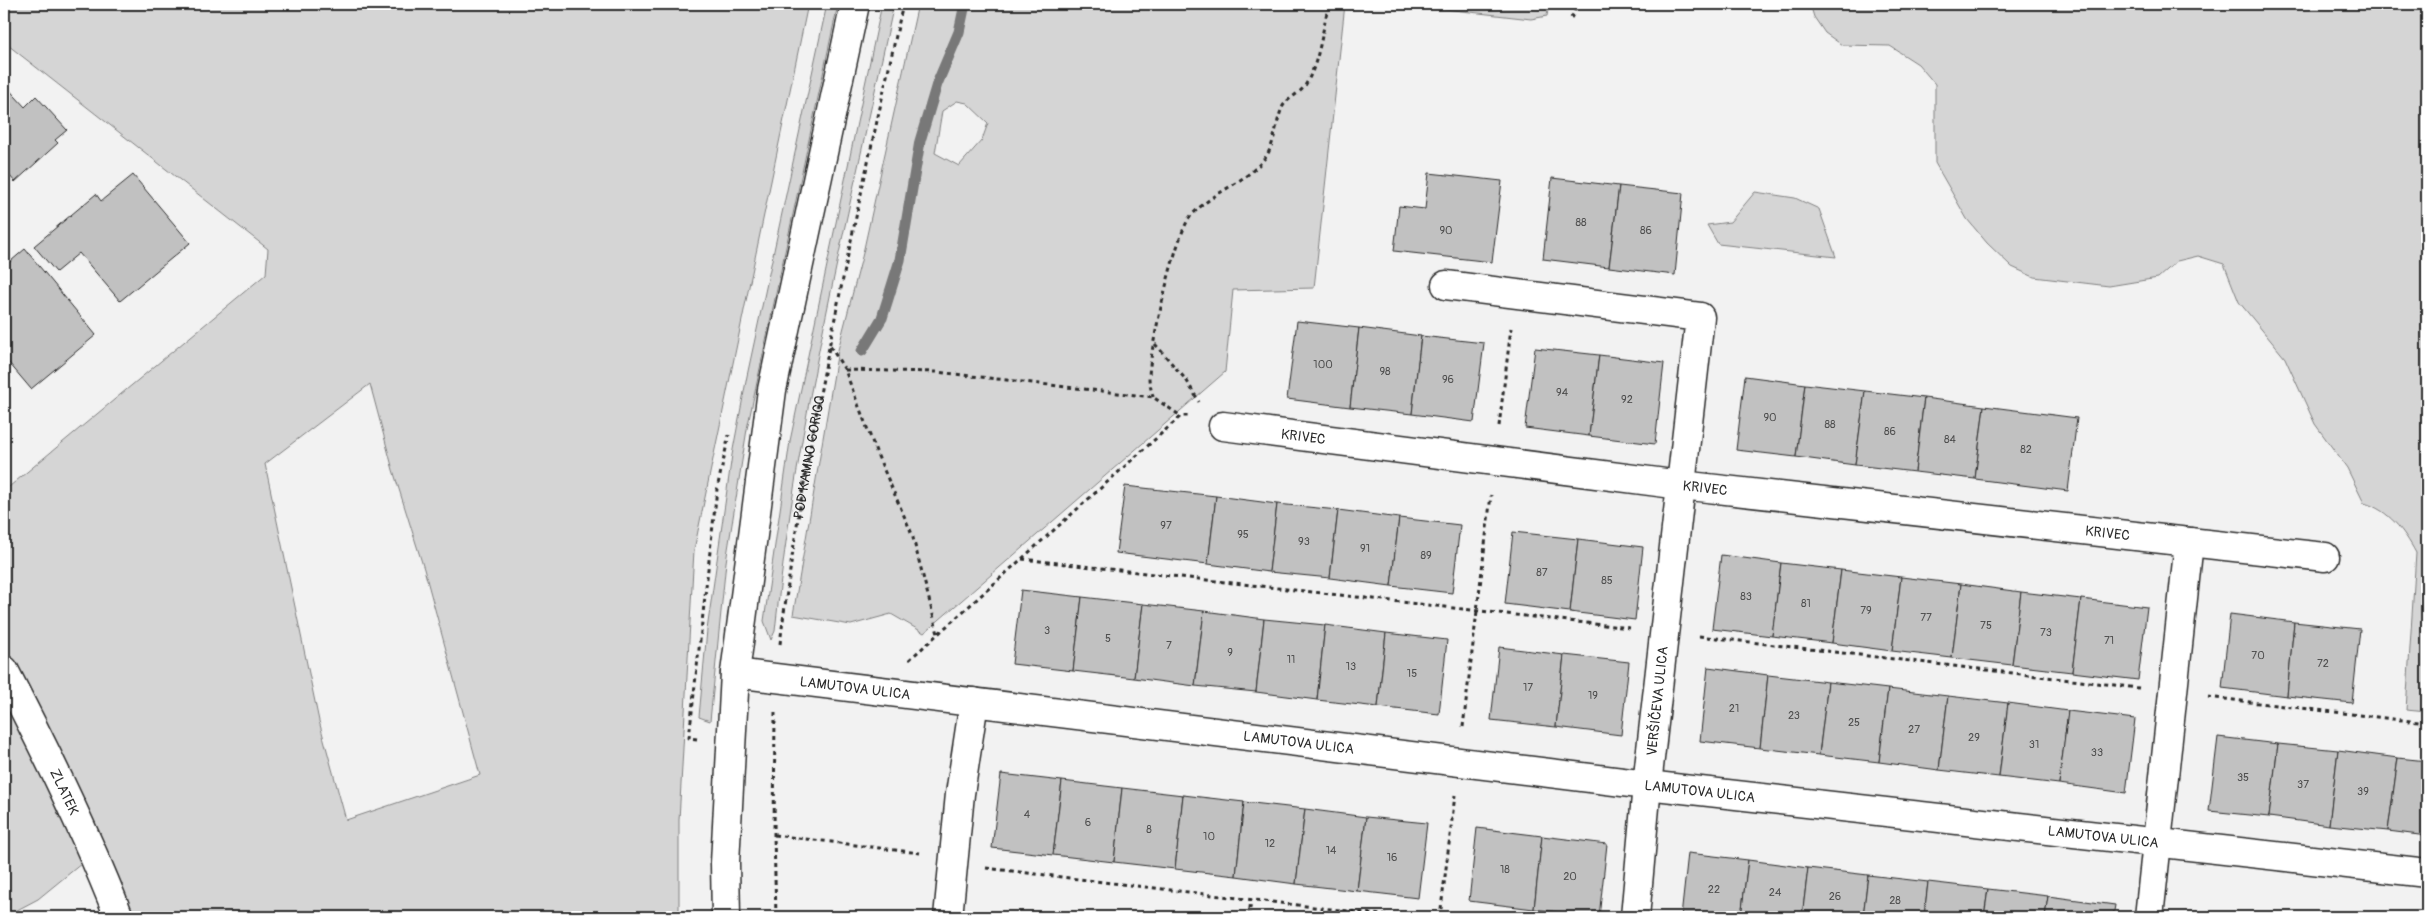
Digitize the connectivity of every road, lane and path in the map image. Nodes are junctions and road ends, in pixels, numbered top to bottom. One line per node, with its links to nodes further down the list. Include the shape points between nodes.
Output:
1 (855, 4): 23 (street, via 772,390)
2 (903, 4): 9 (path, POD KAMNO GORICO)
3 (1329, 4): 8 (path, via 1306,86 1283,105 1267,154 1250,174 1207,201 1189,218 1164,292)
4 (1574, 4): 5 (path)
5 (1571, 18)
6 (1446, 284): 7 (street)
7 (1516, 293): 14 (path); 15 (street, VERŠIČEVA ULICA, via 1700,317)
8 (1154, 343): 11 (path, via 1149,379); 13 (path, via 1187,381)
9 (830, 345): 10 (path); 24 (path, POD KAMNO GORICO, via 787,586)
10 (845, 370): 11 (path, via 938,372); 21 (path, via 912,534)
11 (1153, 397): 12 (path)
12 (1182, 416): 13 (path); 18 (path)
13 (1213, 422): 14 (street, KRIVEC)
14 (1495, 460): 15 (street, KRIVEC); 19 (path)
15 (1681, 485): 16 (street, KRIVEC); 20 (street, VERŠIČEVA ULICA)
16 (2188, 542): 17 (street, KRIVEC); 26 (street)
17 (2325, 557)
18 (1022, 559): 19 (path); 21 (path)
19 (1477, 611): 20 (path); 29 (path)
20 (1664, 632): 26 (path); 30 (street, VERŠIČEVA ULICA)
21 (938, 634): 25 (path)
22 (4, 670): 37 (street, ZLATEK, via 94,853)
23 (736, 673): 24 (street, LAMUTOVA ULICA); 38 (street, via 725,863)
24 (775, 678): 25 (street, LAMUTOVA ULICA); 31 (path, POD KAMNO GORICO)
25 (874, 690): 27 (street, LAMUTOVA ULICA)
26 (2173, 692): 28 (path); 32 (street)
27 (974, 702): 29 (street, LAMUTOVA ULICA); 33 (street)
28 (2427, 723)
29 (1459, 762): 30 (street, LAMUTOVA ULICA); 36 (path)
30 (1647, 785): 32 (street, LAMUTOVA ULICA); 44 (street, VERŠIČEVA ULICA)
31 (774, 835): 33 (path, via 931,855); 39 (path, POD KAMNO GORICO)
32 (2158, 843): 34 (street, LAMUTOVA ULICA); 45 (street)
33 (953, 864): 35 (path); 40 (street)
34 (2427, 873)
35 (1251, 899): 41 (path); 42 (path)
36 (1441, 916): 43 (path)
37 (119, 917)
38 (726, 917)
39 (776, 917)
40 (948, 917)
41 (1249, 917)
42 (1398, 917)
43 (1474, 917)
44 (1635, 917)
45 (2149, 917)

